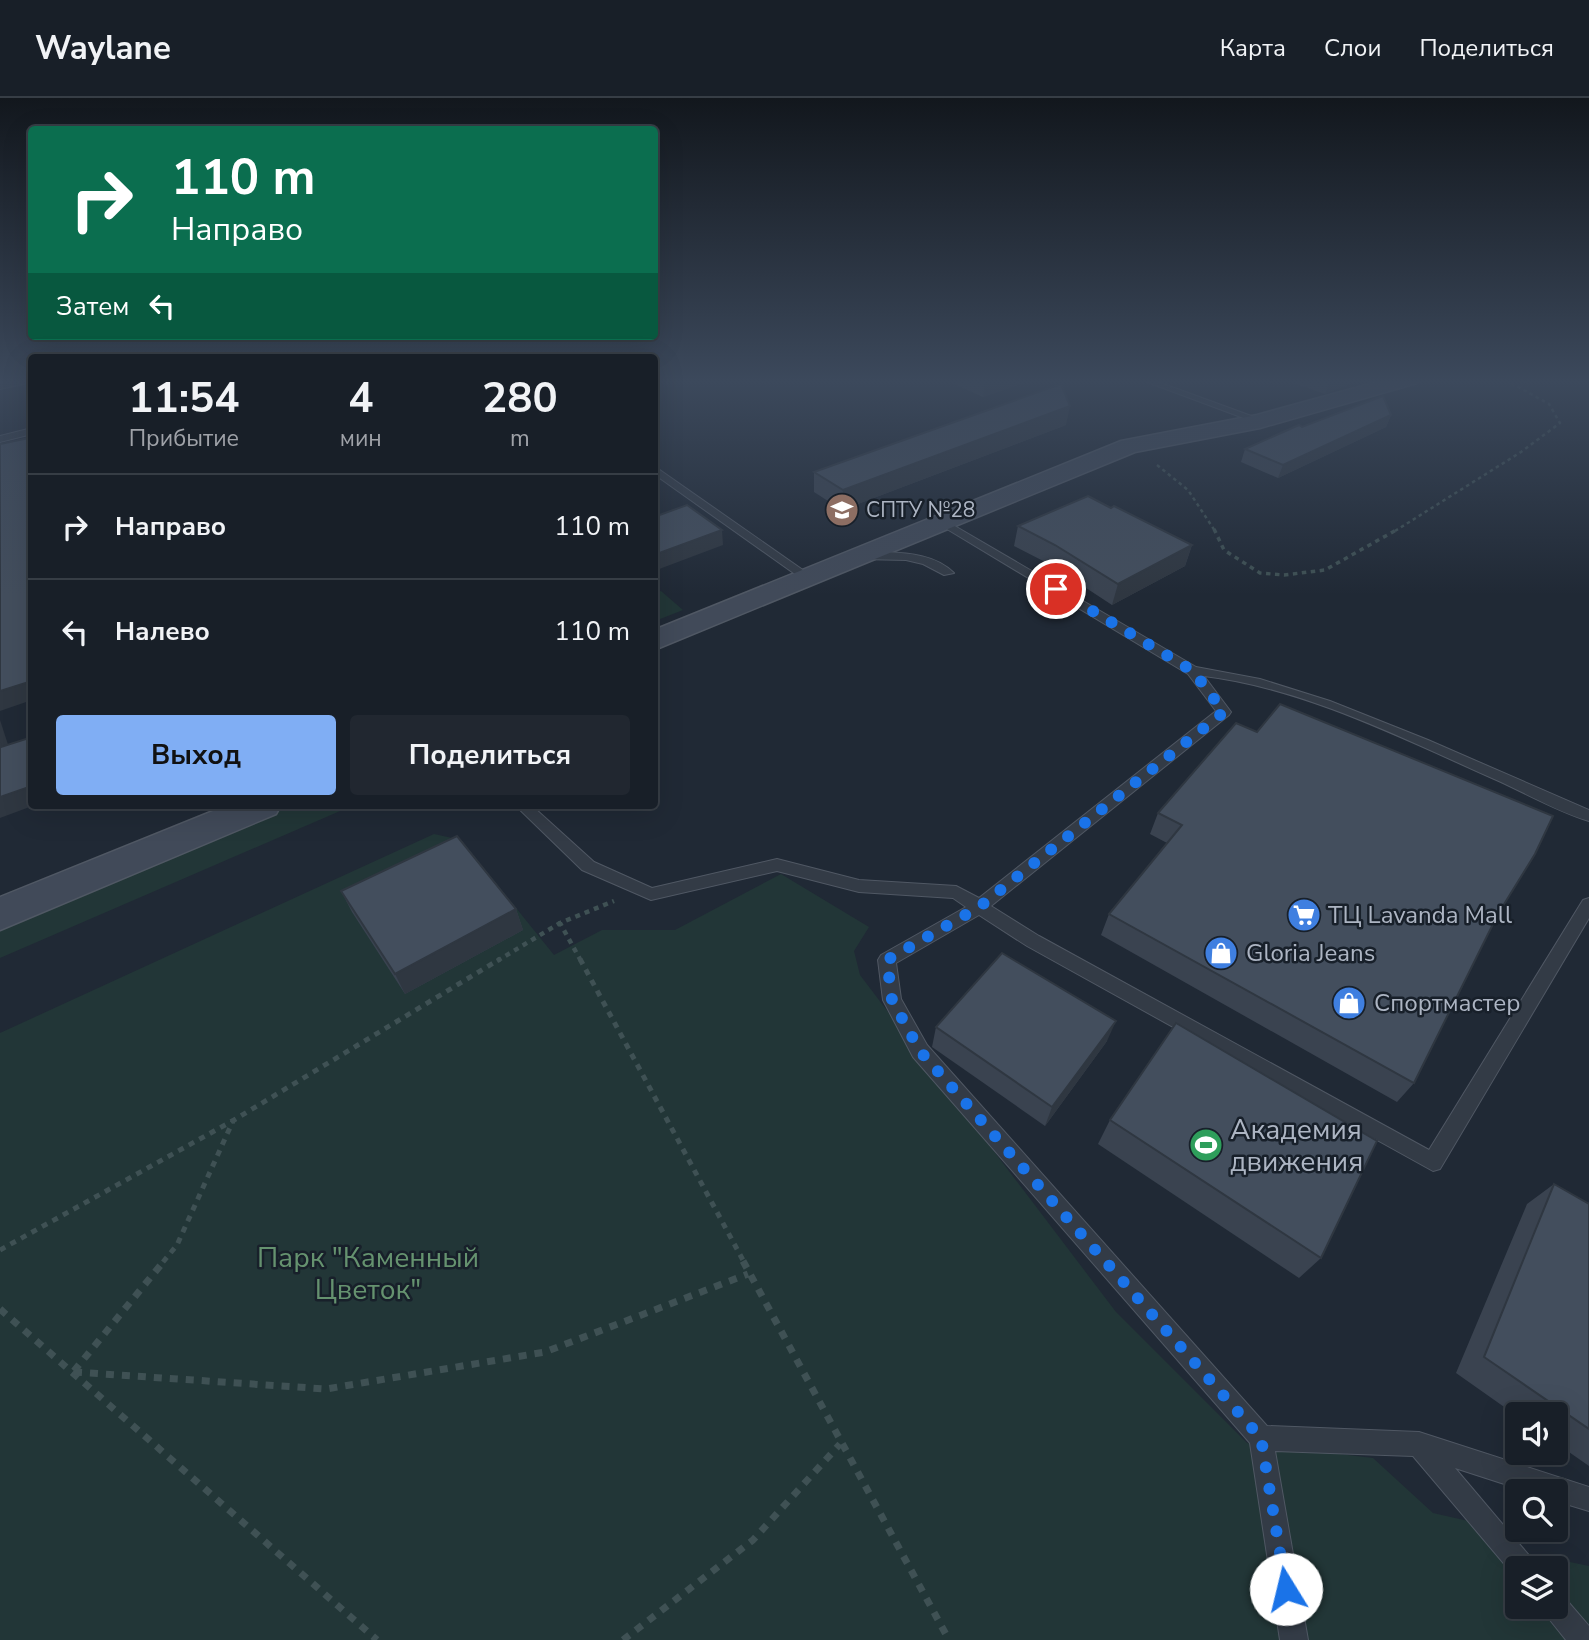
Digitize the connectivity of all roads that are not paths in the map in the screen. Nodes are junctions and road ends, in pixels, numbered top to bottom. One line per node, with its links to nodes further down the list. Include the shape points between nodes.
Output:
1 (1117, 451): 3 (street)
2 (658, 472): 6 (lane)
3 (941, 521): 4 (street); 8 (lane)
4 (857, 556): 5 (lane, via 932,560); 6 (street)
5 (948, 573)
6 (806, 577): 7 (street)
7 (658, 639)
8 (1193, 671): 11 (lane, via 1228,674 1315,699); 13 (lane, via 1224,712)
9 (253, 809): 14 (street)
10 (526, 809): 13 (lane, via 588,866 651,894 778,865 859,886 956,892)
11 (1589, 816)
12 (1589, 904): 13 (lane, via 1433,1162)
13 (979, 907): 15 (lane, via 887,960 892,1000 920,1051)
14 (0, 914)
15 (1261, 1438): 16 (lane); 20 (lane)
16 (1419, 1444): 17 (lane); 18 (lane)
17 (1589, 1499)
18 (1513, 1556)
19 (1566, 1619): 21 (lane)
20 (1294, 1640)
21 (1583, 1640)

